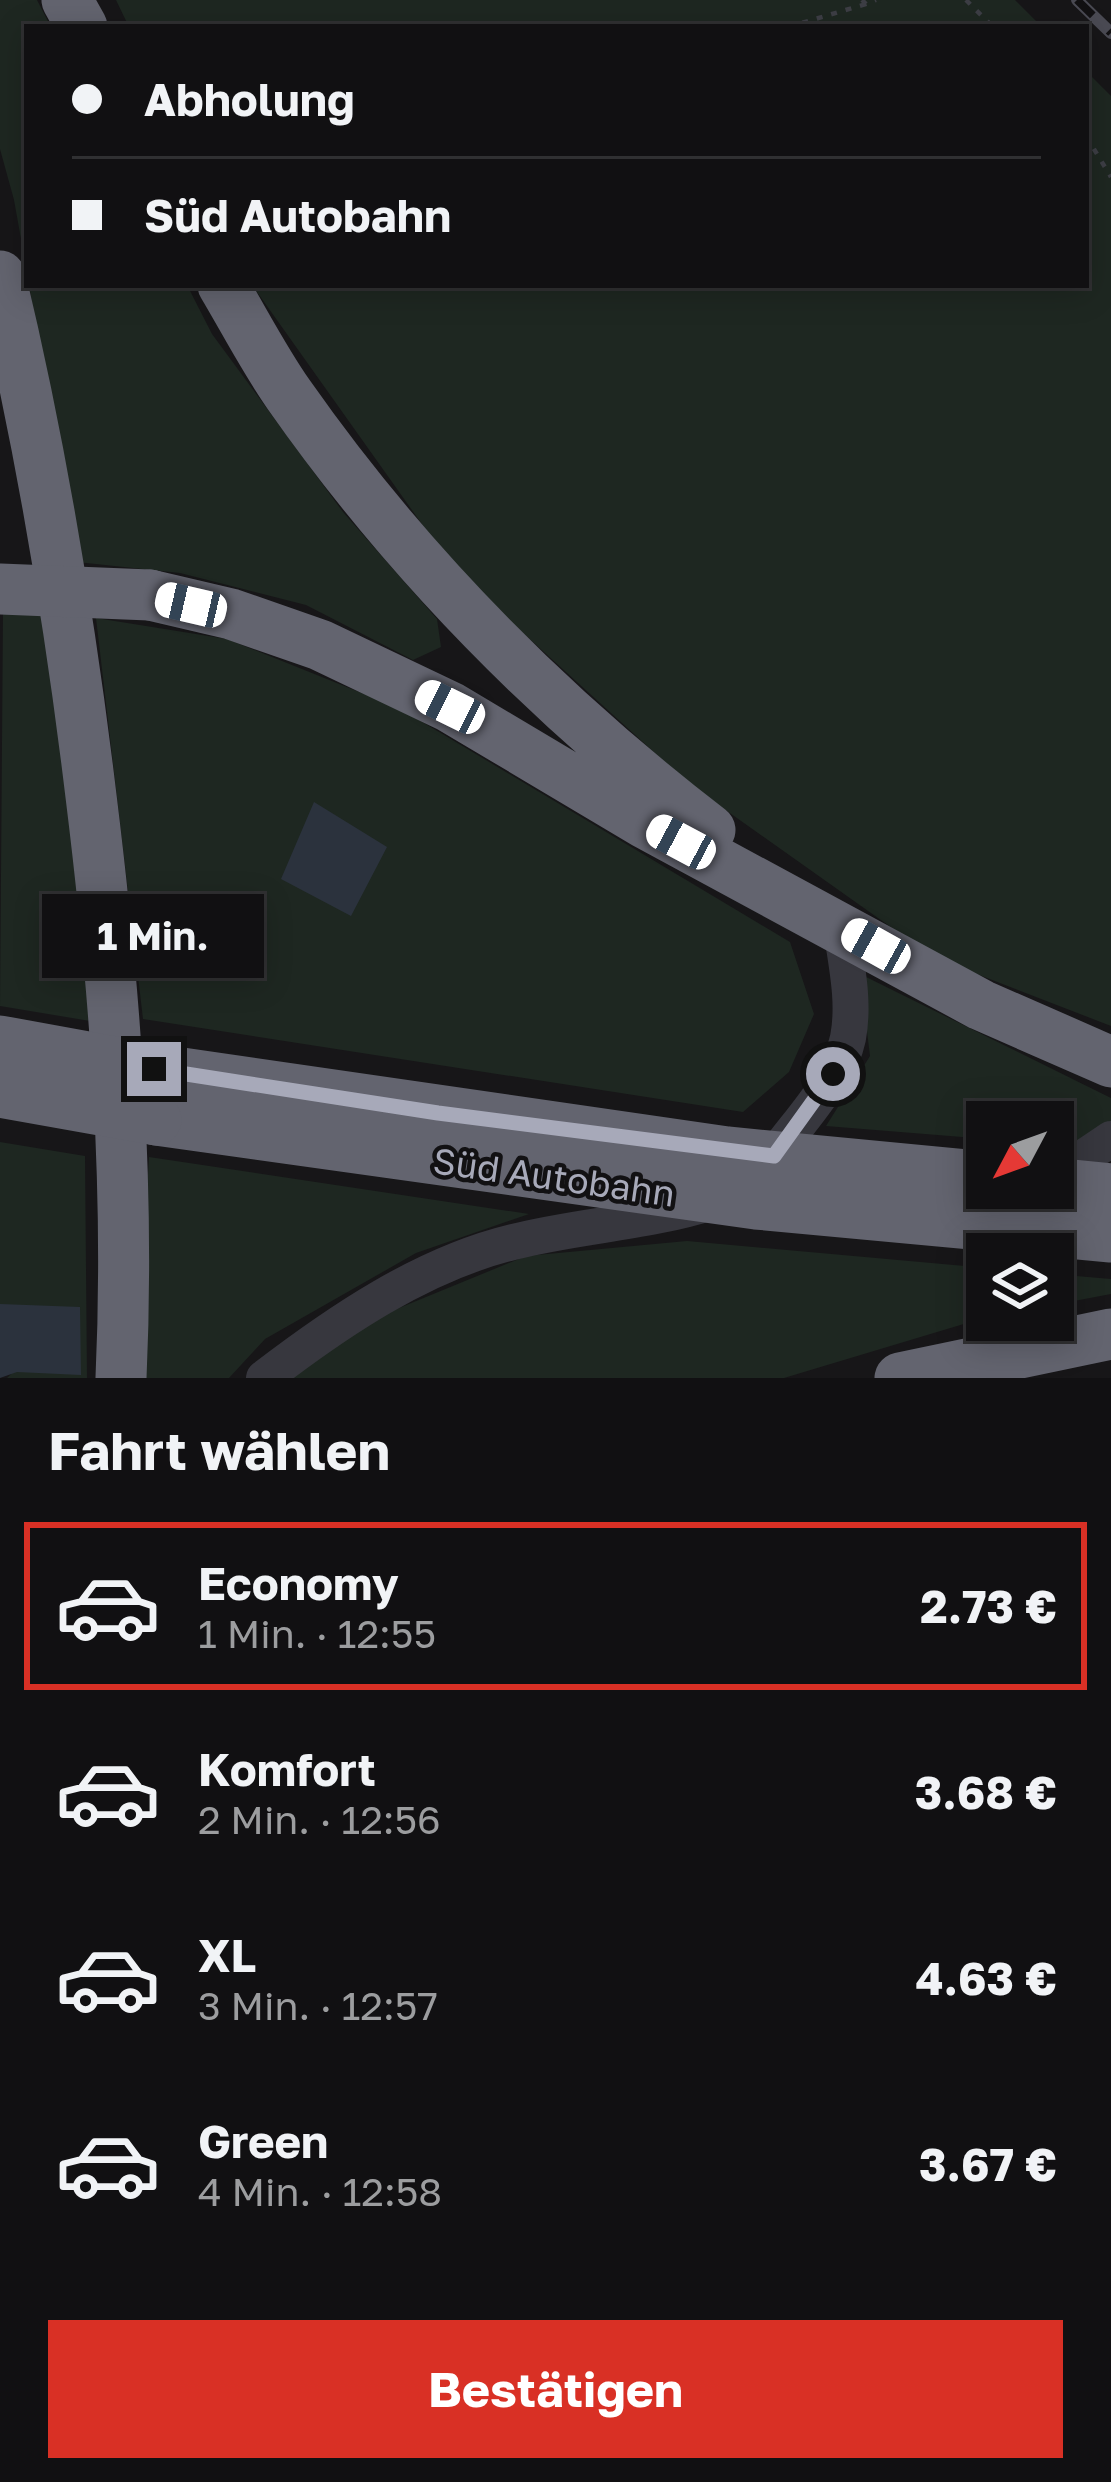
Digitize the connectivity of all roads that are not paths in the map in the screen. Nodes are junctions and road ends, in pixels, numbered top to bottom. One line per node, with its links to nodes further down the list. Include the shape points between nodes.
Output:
1 (0, 276): 17 (highway, via 40,453 112,961 126,1272)
2 (225, 288): 4 (highway, via 287,393 391,530 527,676 666,796)
3 (0, 589): 4 (highway, bridge, via 150,595 320,645 450,707)
4 (833, 922): 6 (highway, via 981,1005); 9 (lane, via 850,1006 848,1042)
5 (0, 1041): 9 (highway, Süd Autobahn, bridge, via 438,1113)
6 (1111, 1062)
7 (0, 1092): 14 (highway, Süd Autobahn, bridge)
8 (1111, 1138): 10 (lane)
9 (774, 1156): 11 (highway, Süd Autobahn)
10 (1074, 1165)
11 (966, 1175)
12 (1074, 1184): 13 (highway)
13 (1111, 1189)
14 (721, 1199): 15 (highway, Süd Autobahn); 18 (lane, via 662,1218 509,1242 356,1312)
15 (1111, 1237)
16 (1111, 1334): 19 (highway)
17 (121, 1378)
18 (264, 1378)
19 (900, 1378)

